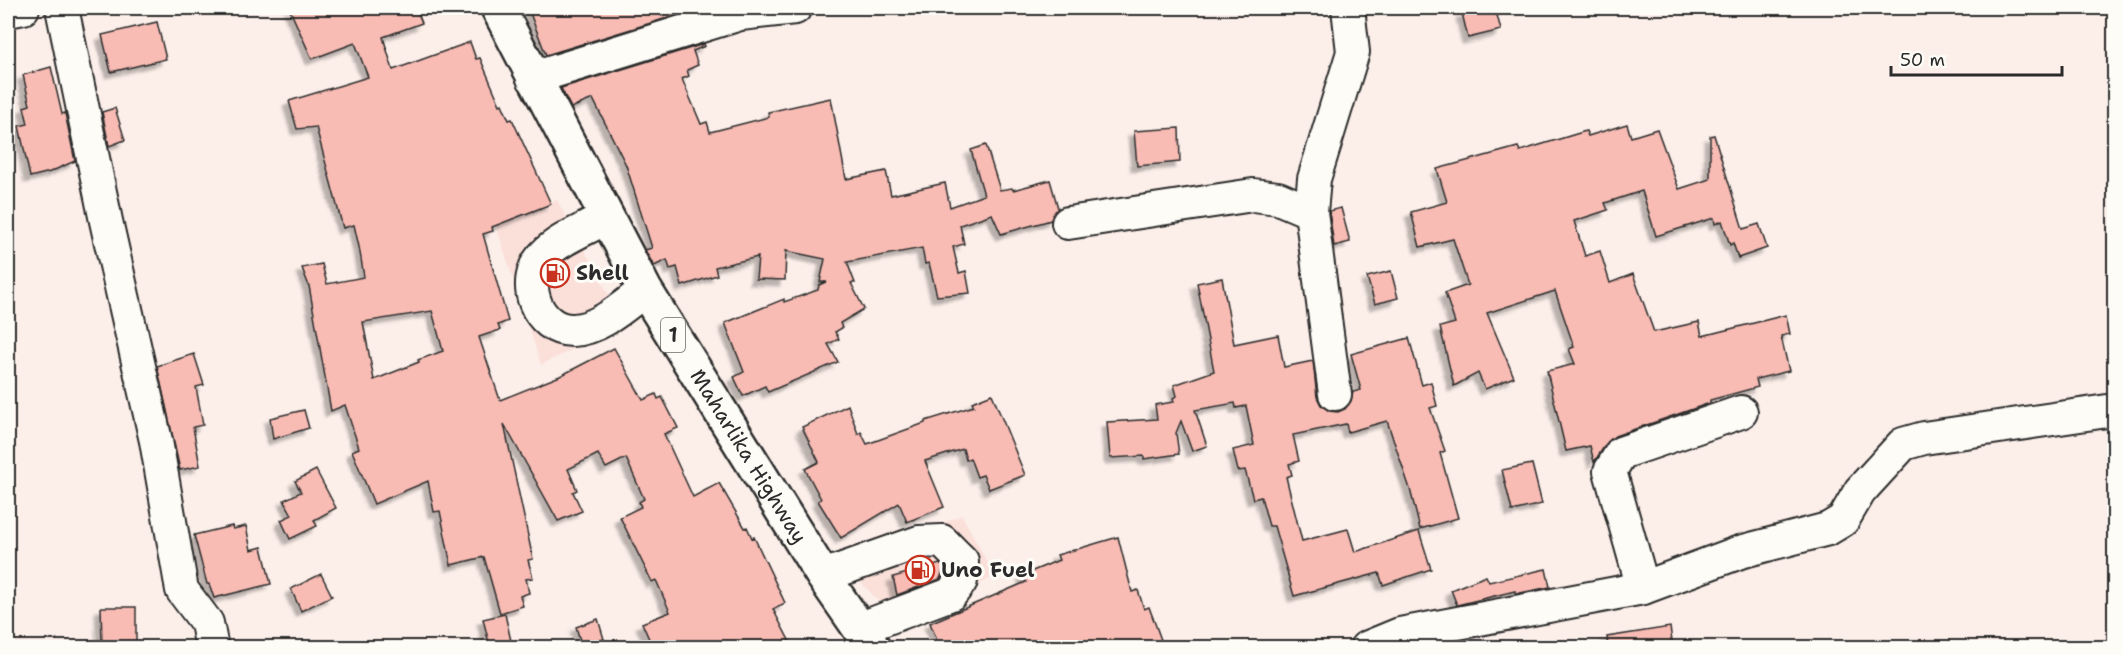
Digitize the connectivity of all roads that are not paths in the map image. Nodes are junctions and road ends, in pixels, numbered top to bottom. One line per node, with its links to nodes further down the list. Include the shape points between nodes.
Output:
1 (23, 8): 6 (street)
2 (62, 8): 18 (street, via 156,441 182,590 207,623)
3 (498, 8): 7 (highway, Maharlika Highway / 1)
4 (795, 8): 7 (street, via 740,14)
5 (1348, 8): 8 (street, via 1353,52 1314,179)
6 (8, 11)
7 (533, 78): 9 (highway, Maharlika Highway / 1)
8 (1311, 212): 10 (street, via 1278,198 1253,195); 12 (street)
9 (607, 217): 11 (highway, Maharlika Highway / 1); 11 (street, via 543,256 532,279 534,303 542,317 560,329 576,330 614,314)
10 (1068, 223)
11 (645, 290): 15 (highway, Maharlika Highway / 1)
12 (1335, 394)
13 (2115, 410): 16 (street, via 1903,444 1860,491 1843,520 1828,529 1740,552)
14 (1741, 412): 16 (street, via 1621,453 1610,471)
15 (823, 576): 17 (highway, Maharlika Highway / 1); 17 (street, via 919,542 942,541 962,561 961,581 951,594)
16 (1643, 588): 19 (street, via 1400,634)
17 (867, 638)
18 (212, 648)
19 (1366, 648)

